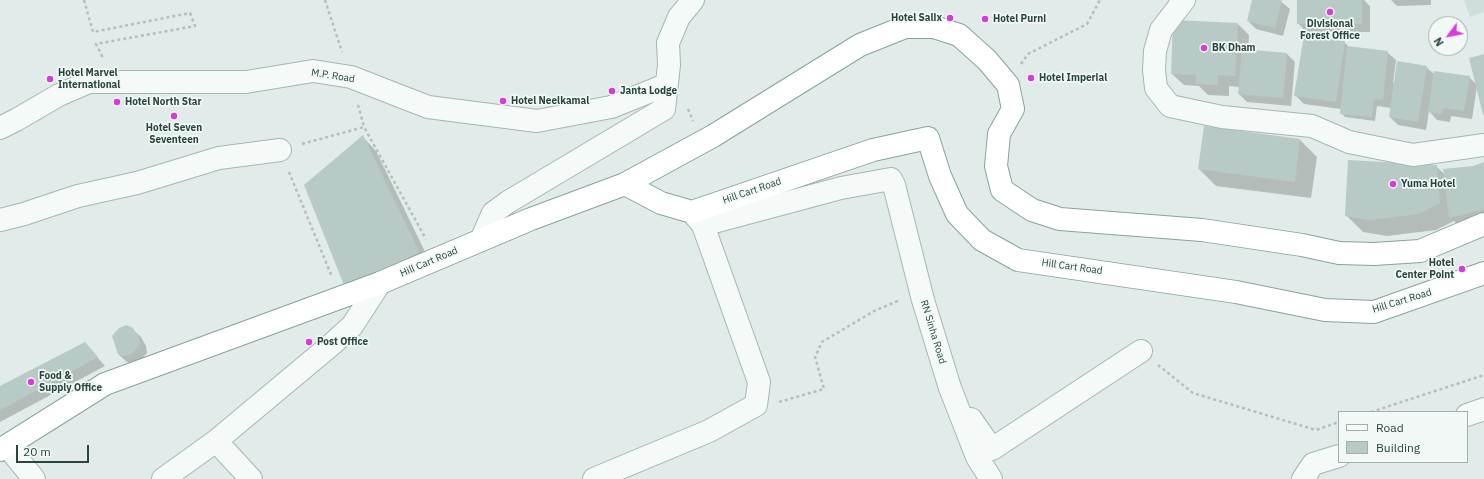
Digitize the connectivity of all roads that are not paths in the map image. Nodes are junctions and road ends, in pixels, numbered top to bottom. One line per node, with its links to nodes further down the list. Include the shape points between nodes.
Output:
1 (693, 0): 3 (street, via 679,17 668,43 669,65)
2 (1184, 0): 5 (street, via 1161,30 1155,51 1156,88 1170,106 1222,117 1312,126 1349,142 1413,155)
3 (666, 85): 4 (street, M.P. Road, via 611,107 537,121 428,107 351,78 313,71 246,82 89,82 59,95); 11 (street, via 664,109 508,202 493,213)
4 (0, 128)
5 (1484, 145)
6 (280, 150): 9 (street, via 219,158)
7 (621, 185): 8 (highway); 10 (highway, Hill Cart Road, via 713,136 860,45 905,27 934,27 959,35 987,60 1008,85 1013,109 999,134 996,166 1002,190 1032,210 1060,219 1202,230 1339,253 1374,254 1420,250); 11 (highway, Hill Cart Road)
8 (698, 218): 12 (highway, Hill Cart Road, via 874,150 928,138 940,176 957,214 982,240 1018,260 1236,292 1325,310 1374,312); 15 (street, RN Sinha Road, via 891,179); 24 (street, via 760,382 756,404 710,431)
9 (0, 220)
10 (1484, 224)
11 (481, 240): 13 (highway, Hill Cart Road)
12 (1484, 273)
13 (380, 283): 18 (street, via 352,326); 19 (highway, Hill Cart Road, via 105,384)
14 (1140, 351): 15 (street, via 992,449)
15 (950, 388): 25 (street, RN Sinha Road, via 977,456)
16 (1484, 409): 17 (street)
17 (1468, 415)
18 (216, 441): 22 (street); 23 (street)
19 (3, 448): 21 (street)
20 (1338, 456): 26 (street, via 1313,464)
21 (34, 479)
22 (162, 479)
23 (251, 479)
24 (594, 479)
25 (991, 479)
26 (1303, 479)

